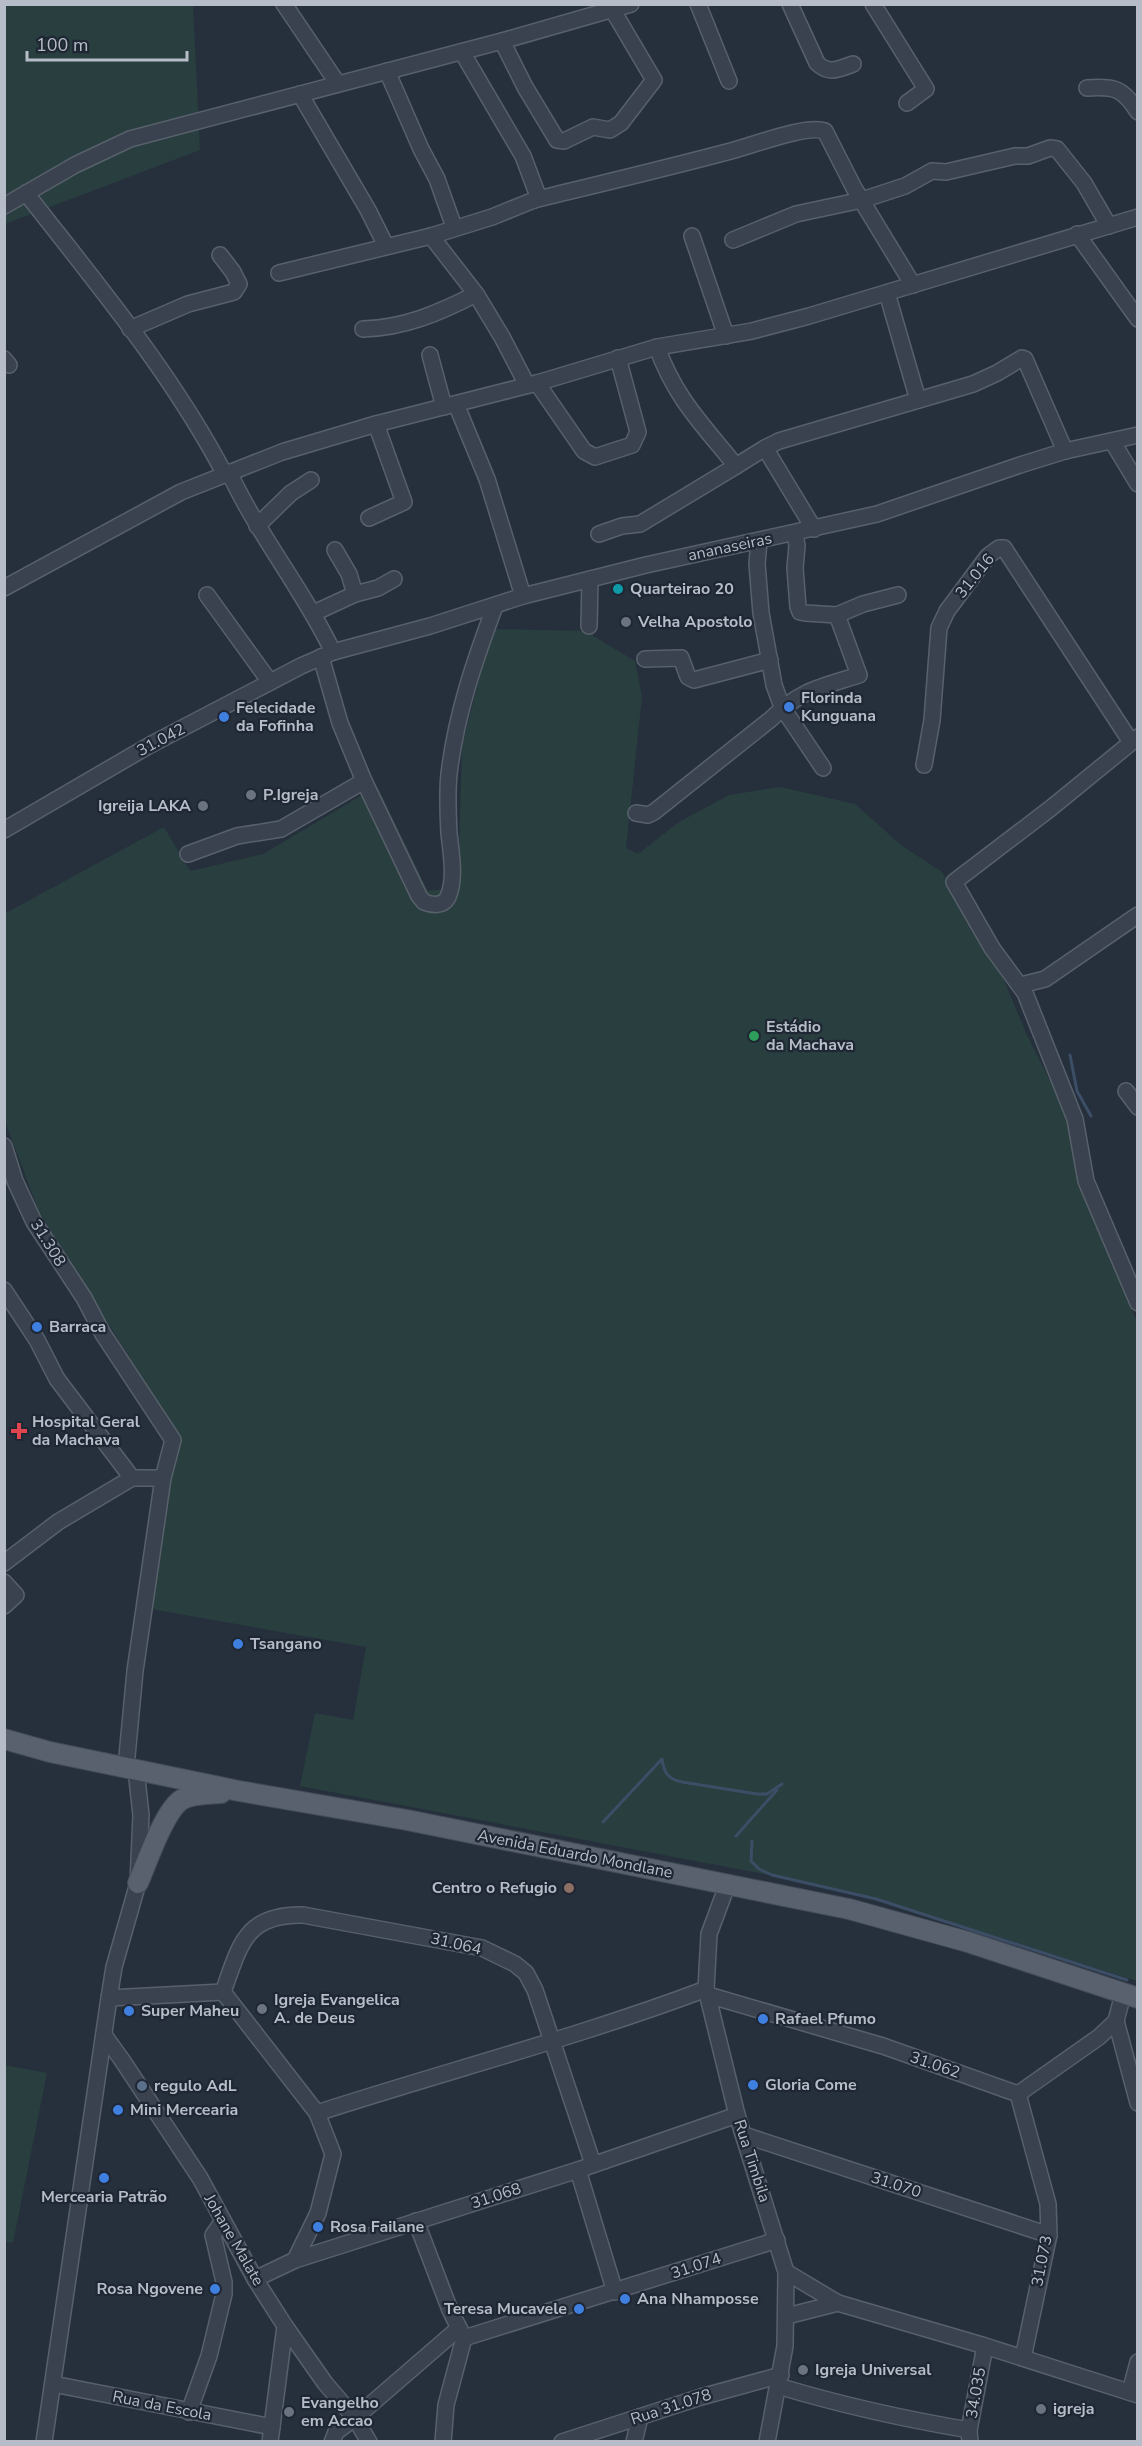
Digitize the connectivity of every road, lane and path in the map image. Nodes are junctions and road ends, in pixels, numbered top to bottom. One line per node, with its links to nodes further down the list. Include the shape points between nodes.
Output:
1 (284, 4): 12 (street)
2 (631, 4): 6 (street)
3 (698, 4): 11 (street)
4 (790, 4): 9 (street, via 823,69 831,72)
5 (873, 4): 15 (street, via 926,89)
6 (610, 7): 7 (street); 7 (street, via 654,80 621,123 610,130 593,127 564,141 557,140)
7 (502, 41): 8 (street)
8 (462, 52): 10 (street); 18 (street, via 523,156 538,196)
9 (854, 64)
10 (387, 71): 12 (street); 23 (street, via 437,178)
11 (729, 81)
12 (338, 84): 14 (street)
13 (1087, 88): 16 (street, via 1108,87 1122,92)
14 (300, 94): 17 (street, via 130,139); 28 (street)
15 (907, 103)
16 (1137, 112)
17 (26, 193): 20 (street); 35 (street)
18 (534, 200): 19 (street, via 819,129 825,131); 23 (street)
19 (862, 200): 22 (street, via 905,186 932,171 946,172 1050,148 1057,149 1070,164); 27 (street, via 796,214); 31 (street)
20 (4, 206)
21 (1137, 217): 22 (street)
22 (1109, 226): 24 (street)
23 (454, 227): 25 (street)
24 (1077, 234): 31 (street); 34 (street)
25 (431, 236): 28 (street); 33 (street)
26 (692, 236): 37 (street)
27 (734, 240)
28 (386, 246): 30 (street)
29 (219, 255): 35 (street, via 239,284 234,292 188,304)
30 (279, 273)
31 (913, 285): 32 (street)
32 (887, 293): 37 (street); 42 (street)
33 (476, 294): 36 (street, via 399,326); 41 (street)
34 (1137, 319)
35 (130, 329): 50 (street, via 174,388)
36 (363, 329)
37 (726, 336): 38 (street)
38 (657, 347): 40 (street); 49 (street, via 683,402)
39 (430, 355): 43 (street)
40 (618, 358): 41 (street); 41 (street, via 638,432 632,445 595,457 584,451)
41 (532, 384): 43 (street)
42 (918, 400): 47 (street); 48 (street, via 973,384 1020,358 1025,359)
43 (450, 405): 44 (street); 66 (street, via 487,479)
44 (376, 424): 50 (street); 53 (street, via 404,502)
45 (1137, 435): 46 (street, ananaseiras)
46 (1112, 441): 48 (street, ananaseiras); 52 (street)
47 (765, 448): 49 (street); 55 (street)
48 (1065, 452): 55 (street, ananaseiras, via 877,514)
49 (736, 466): 57 (street, via 640,524)
50 (226, 472): 54 (street); 62 (street, via 181,492)
51 (311, 480): 54 (street, via 291,493)
52 (1137, 484)
53 (369, 518)
54 (257, 526): 68 (street)
55 (814, 530): 56 (street, ananaseiras)
56 (795, 533): 58 (street, ananaseiras); 69 (street, via 800,612)
57 (599, 534)
58 (759, 541): 61 (street, ananaseiras); 73 (street, via 761,613)
59 (335, 550): 64 (street)
60 (394, 579): 64 (street)
61 (590, 579): 66 (street, ananaseiras); 70 (street)
62 (4, 588)
63 (207, 594): 74 (street)
64 (355, 594): 68 (street)
65 (898, 595): 69 (street)
66 (523, 596): 67 (street, ananaseiras)
67 (495, 606): 71 (street, ananaseiras); 79 (street, via 474,661 453,744 449,776 452,875 445,901 424,902 419,896)
68 (314, 613): 71 (street)
69 (837, 615): 75 (street, via 859,675 825,684)
70 (589, 626)
71 (327, 655): 74 (street, 31.042); 79 (street, via 340,723)
72 (645, 659): 73 (street, via 681,658 688,677 694,680)
73 (770, 660): 75 (street)
74 (270, 682): 81 (street, 31.042, via 150,745)
75 (782, 706): 78 (street); 80 (street, via 654,812)
76 (1134, 740): 77 (street, 31.016, via 1004,549 999,548 988,556 946,611 939,628 932,720); 84 (street, via 954,882 992,948)
77 (924, 765)
78 (823, 768)
79 (364, 781): 82 (street, via 281,829 237,836)
80 (636, 813)
81 (4, 830)
82 (188, 854)
83 (1137, 915): 84 (street, via 1045,979)
84 (1020, 985): 89 (street, via 1075,1119 1086,1181)
85 (1126, 1091): 86 (street)
86 (1137, 1107)
87 (4, 1146): 91 (street, 31.308, via 26,1208 173,1440)
88 (4, 1290): 90 (street, via 57,1378)
89 (1137, 1303)
90 (132, 1478): 91 (street); 92 (street, via 58,1522)
91 (164, 1478): 96 (street, 31.308, via 135,1671)
92 (4, 1563)
93 (4, 1582): 94 (street, via 16,1595)
94 (4, 1606)
95 (4, 1739): 96 (main road, Avenida Eduardo Mondlane)
96 (131, 1768): 97 (main road, Avenida Eduardo Mondlane); 98 (street, 31.308, via 141,1815)
97 (239, 1791): 98 (main road, via 195,1795 175,1805); 99 (main road, Avenida Eduardo Mondlane)
98 (138, 1883): 103 (street, 31.308)
99 (728, 1883): 101 (street, Rua Timbila, via 710,1934); 102 (main road, Avenida Eduardo Mondlane, via 916,1927)
100 (223, 1992): 103 (street); 106 (street, 31.064, via 239,1949 250,1933 267,1919 303,1915 444,1940 498,1955 525,1972 535,1990); 109 (street)
101 (707, 1992): 106 (street); 107 (street, 31.062, via 883,2046); 110 (street, Rua Timbila)
102 (1130, 1996): 104 (street)
103 (109, 1998): 105 (street, 31.308)
104 (1116, 2021): 107 (street); 108 (street)
105 (104, 2035): 114 (street, Johane Malate, via 200,2178); 130 (street, 31.308)
106 (551, 2041): 109 (street); 112 (street, 31.064)
107 (1018, 2094): 116 (street, 31.073, via 1048,2204)
108 (1137, 2103)
109 (317, 2113): 118 (street, via 333,2154 318,2213)
110 (737, 2115): 111 (street, Rua Timbila); 112 (street, 31.068)
111 (744, 2135): 116 (street, 31.070); 117 (street, Rua Timbila)
112 (593, 2164): 113 (street, 31.068)
113 (578, 2170): 115 (street, 31.068); 121 (street)
114 (222, 2222): 120 (street, Johane Malate); 132 (street, via 213,2235 224,2294 209,2356)
115 (416, 2222): 118 (street, 31.068); 125 (street)
116 (1049, 2235): 127 (street, 31.073)
117 (777, 2240): 119 (street, Rua Timbila); 121 (street, 31.074)
118 (295, 2260): 120 (street, 31.068)
119 (786, 2272): 122 (street); 123 (street, Rua Timbila)
120 (255, 2279): 124 (street, Johane Malate)
121 (615, 2292): 125 (street, 31.074)
122 (838, 2303): 123 (street); 126 (street)
123 (787, 2316): 129 (street, Rua Timbila)
124 (285, 2326): 133 (street, Johane Malate); 135 (street)
125 (461, 2333): 133 (street, 31.074); 140 (street, via 446,2405)
126 (985, 2346): 127 (street); 136 (street, 34.035)
127 (1023, 2358): 131 (street)
128 (1137, 2362): 131 (street)
129 (780, 2381): 134 (street, Rua 31.078, via 701,2397); 136 (street, via 828,2401); 143 (street, Rua Timbila)
130 (53, 2384): 132 (street, Rua da Escola); 137 (street, 31.308)
131 (1134, 2394)
132 (189, 2412): 135 (street, Rua da Escola)
133 (355, 2418): 138 (street, 31.074, via 336,2432); 139 (street, Johane Malate)
134 (640, 2418): 141 (street, Rua 31.078); 142 (street)
135 (271, 2434)
136 (970, 2436)
137 (44, 2442)
138 (332, 2442)
139 (369, 2442)
140 (443, 2442)
141 (562, 2442)
142 (634, 2442)
143 (767, 2442)

